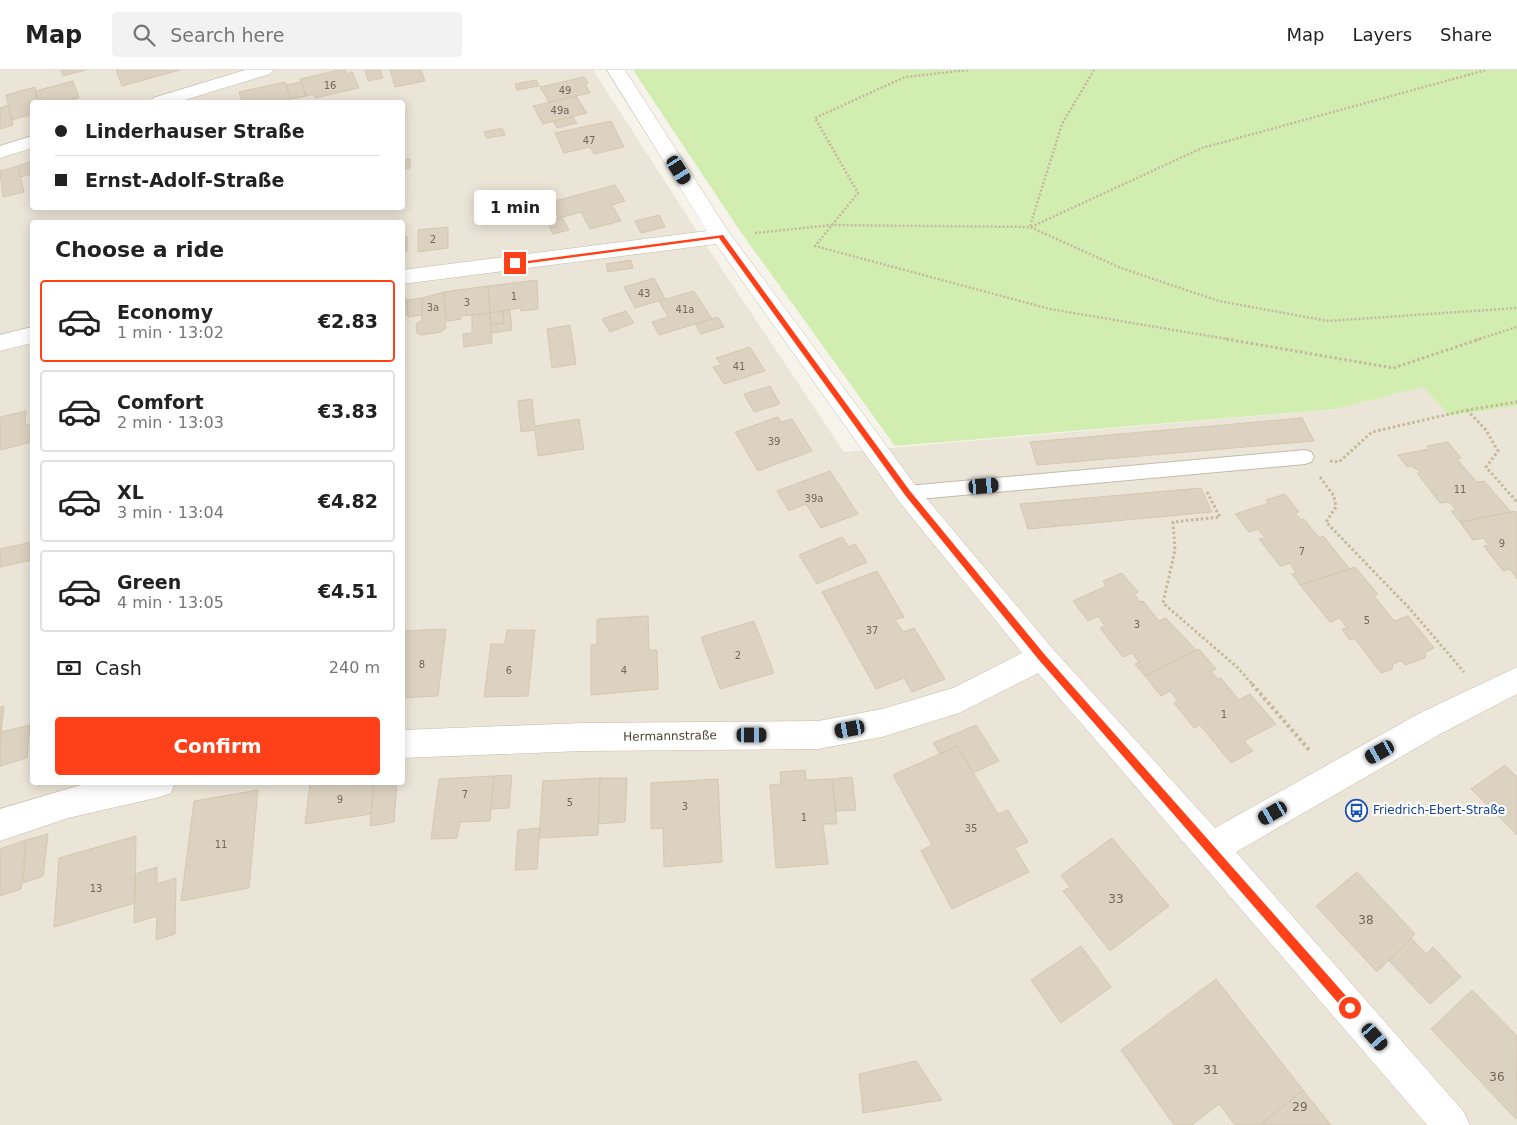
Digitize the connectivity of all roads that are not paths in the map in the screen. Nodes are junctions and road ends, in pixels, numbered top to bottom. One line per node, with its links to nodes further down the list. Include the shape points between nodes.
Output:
1 (264, 70): 3 (street)
2 (616, 70): 6 (street)
3 (166, 100)
4 (30, 143): 5 (street)
5 (0, 152)
6 (721, 236): 7 (street); 11 (street)
7 (405, 277)
8 (30, 336): 9 (street)
9 (0, 343)
10 (1305, 457): 11 (lane)
11 (907, 493): 12 (street)
12 (1042, 657): 14 (street, Hermannstraße, via 960,700 882,723 818,735 582,737); 17 (street)
13 (1517, 680): 17 (street, via 1484,695)
14 (405, 744)
15 (147, 785): 16 (street)
16 (0, 825)
17 (1211, 848): 18 (street)
18 (1451, 1125)

